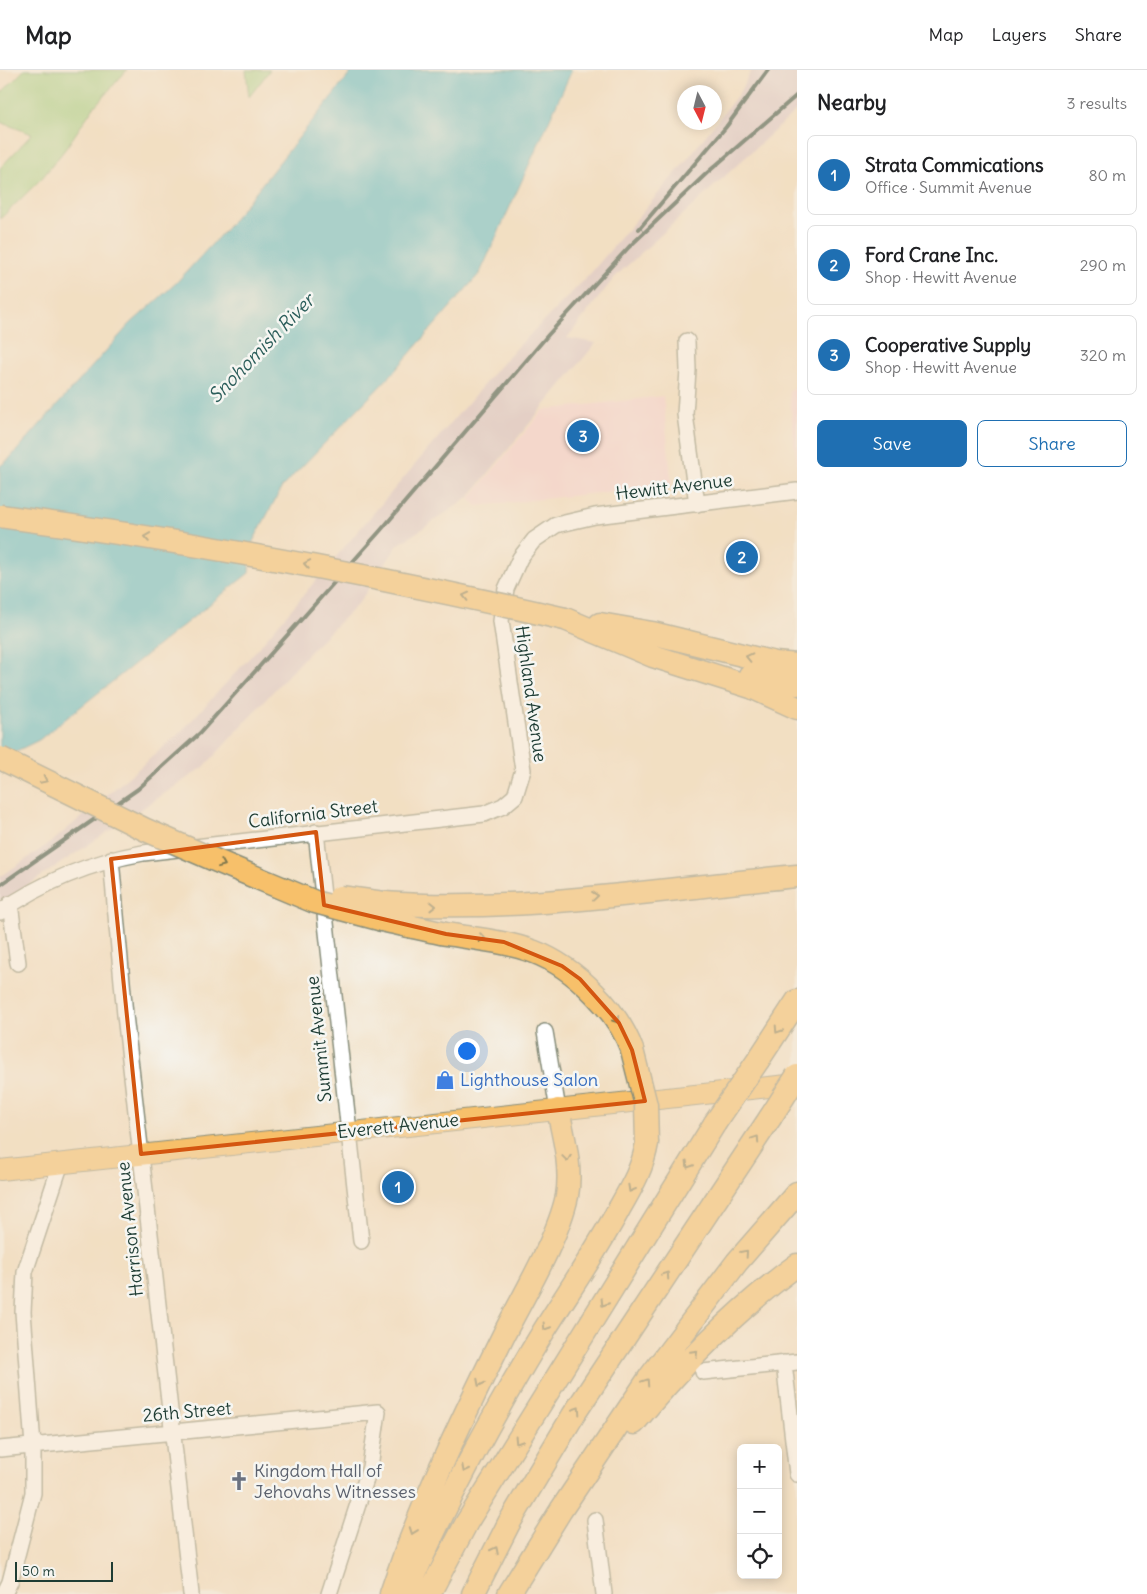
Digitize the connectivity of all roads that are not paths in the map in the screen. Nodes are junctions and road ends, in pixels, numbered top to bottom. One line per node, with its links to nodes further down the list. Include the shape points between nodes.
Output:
1 (687, 341): 3 (street, via 686,414)
2 (797, 491): 3 (street, Hewitt Avenue)
3 (697, 504): 5 (street, Hewitt Avenue, via 595,516)
4 (0, 516): 6 (highway, one-way to 4, bridge, via 287,560 96,528)
5 (556, 525): 11 (street, Highland Avenue, via 534,540 520,558 506,589 501,622 523,770)
6 (565, 618): 7 (highway, one-way to 6, via 774,663 652,633); 8 (highway, via 754,676); 9 (highway, via 653,656 751,687)
7 (797, 665)
8 (797, 684)
9 (797, 708)
10 (0, 758): 18 (highway, one-way to 18, bridge, via 146,830 271,882 333,896)
11 (514, 796): 12 (street, California Street, via 503,806 484,814)
12 (316, 832): 13 (street, California Street); 25 (street, Summit Avenue)
13 (111, 859): 17 (street, California Street, via 36,888); 26 (street, Harrison Avenue)
14 (797, 863): 16 (highway)
15 (797, 876): 16 (highway)
16 (697, 886): 18 (highway, one-way to 16)
17 (5, 908): 19 (street)
18 (383, 912): 44 (highway, one-way to 44, bridge, via 446,934 504,942 547,957 580,979 620,1023 632,1050 646,1105 647,1143 640,1170 600,1244 533,1349 473,1454)
19 (18, 963)
20 (797, 1000): 45 (highway, one-way to 45, bridge, via 715,1124 467,1522)
21 (545, 1032): 24 (street)
22 (797, 1076): 46 (highway, one-way to 22, bridge, via 509,1523 564,1430)
23 (797, 1084): 24 (main road, Everett Avenue)
24 (558, 1110): 25 (main road, Everett Avenue); 43 (highway, one-way to 43, via 568,1184 557,1226 452,1440 414,1528)
25 (348, 1131): 26 (main road, Everett Avenue); 30 (street, Summit Avenue)
26 (141, 1154): 27 (main road, Everett Avenue); 34 (street, Harrison Avenue)
27 (61, 1163): 28 (main road, Everett Avenue); 35 (street, via 25,1272 23,1312)
28 (0, 1170)
29 (797, 1193): 38 (highway, one-way to 29, via 684,1331 737,1262)
30 (361, 1241)
31 (797, 1265): 38 (highway, one-way to 31, via 696,1352 748,1303)
32 (791, 1363): 33 (street); 37 (street)
33 (704, 1372)
34 (172, 1432): 35 (street, 26th Street); 41 (street, Harrison Avenue); 42 (street, 26th Street, via 378,1412 370,1467)
35 (33, 1446): 36 (street, 26th Street); 40 (street, via 33,1492)
36 (0, 1449)
37 (797, 1474)
38 (561, 1510): 47 (highway)
39 (595, 1520): 48 (street)
40 (4, 1594)
41 (191, 1594)
42 (329, 1594)
43 (391, 1594)
44 (406, 1594)
45 (429, 1594)
46 (473, 1594)
47 (509, 1594)
48 (604, 1594)

